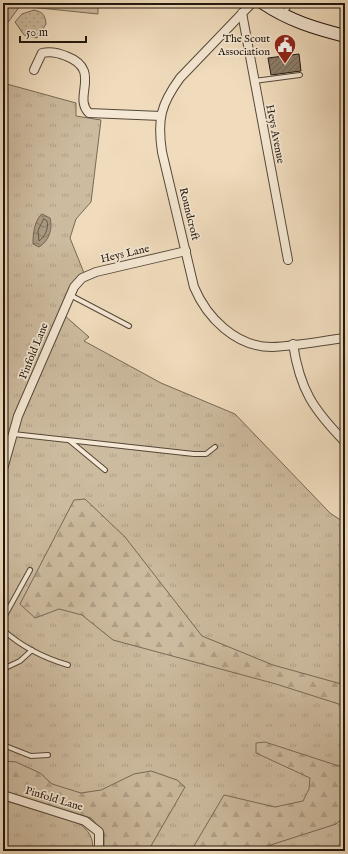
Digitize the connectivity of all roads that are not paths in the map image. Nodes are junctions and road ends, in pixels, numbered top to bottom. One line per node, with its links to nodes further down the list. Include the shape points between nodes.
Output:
1 (252, 3): 4 (street, Roundcroft)
2 (264, 3): 5 (main road)
3 (290, 3): 5 (lane)
4 (242, 13): 9 (street, Heys Avenue); 10 (street, Roundcroft, via 180,78 171,91)
5 (283, 16): 6 (main road)
6 (345, 36)
7 (34, 70): 10 (street, via 42,53 52,52 65,56 77,61 84,70 84,107 89,113)
8 (300, 75): 9 (lane)
9 (254, 82): 12 (street, Heys Avenue)
10 (162, 116): 11 (street, Roundcroft, via 159,130 162,152)
11 (186, 251): 13 (street, Heys Lane, via 96,272 82,278); 16 (street, Roundcroft, via 198,296 219,325 234,336 252,343 271,347)
12 (288, 260)
13 (72, 291): 14 (lane); 17 (street, Pinfold Lane, via 18,416)
14 (129, 326)
15 (345, 338): 16 (street, Roundcroft)
16 (293, 344): 19 (street, via 296,366 303,387 321,418)
17 (13, 434): 18 (lane); 21 (street, Pinfold Lane)
18 (70, 440): 20 (lane, via 201,455); 22 (lane)
19 (345, 442)
20 (215, 447)
21 (3, 469)
22 (105, 470)
23 (30, 570): 24 (lane)
24 (3, 619)
25 (3, 630): 26 (lane)
26 (32, 650): 27 (lane, via 50,660); 28 (lane)
27 (68, 665)
28 (3, 669)
29 (3, 744): 30 (lane, via 31,756)
30 (48, 755)
31 (3, 795): 32 (street, Pinfold Lane, via 85,821 99,832)
32 (99, 851)

